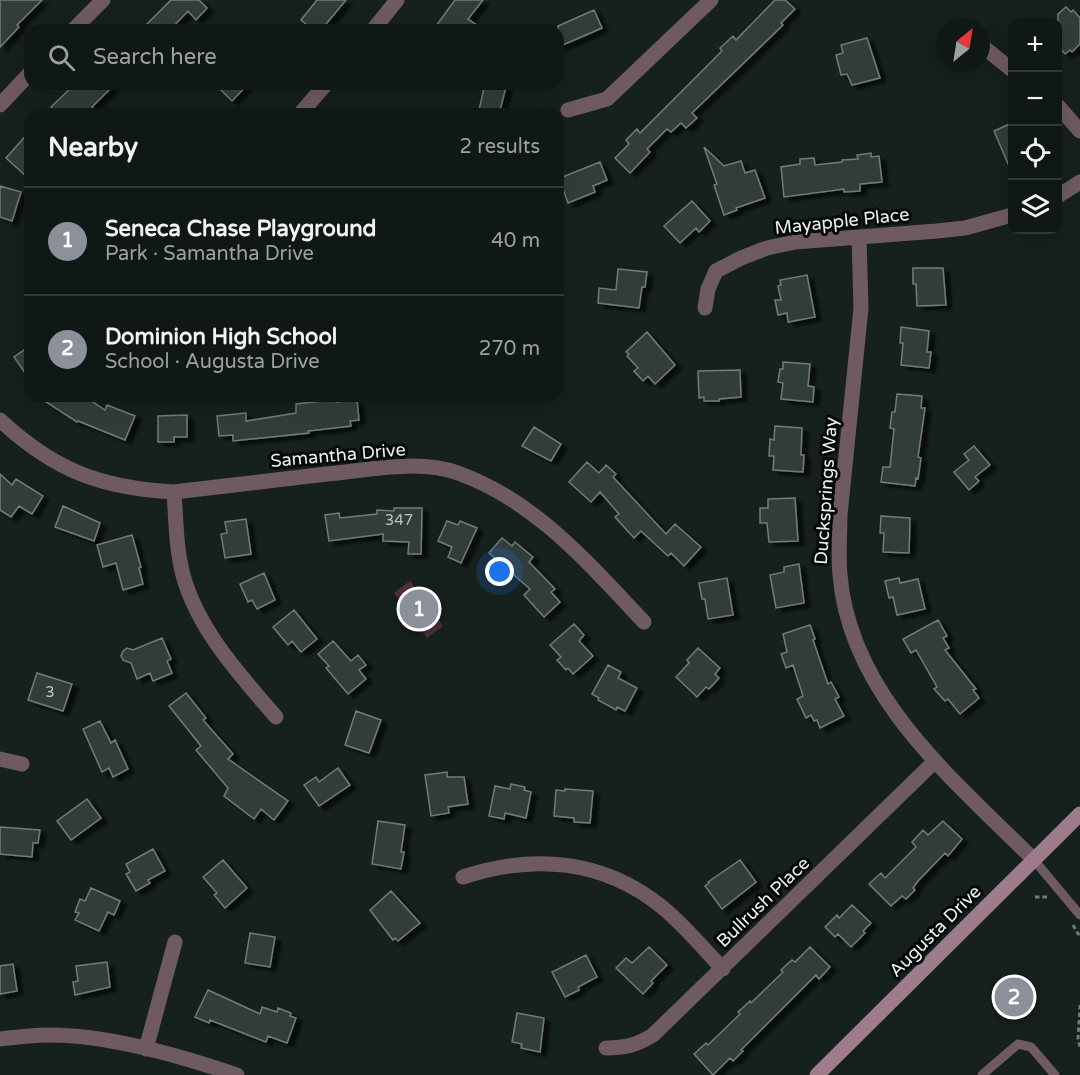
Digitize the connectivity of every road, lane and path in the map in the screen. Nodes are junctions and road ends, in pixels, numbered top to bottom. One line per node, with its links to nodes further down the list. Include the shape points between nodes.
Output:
1 (103, 0): 4 (street)
2 (397, 0): 5 (street)
3 (711, 0): 12 (street, via 607,99)
4 (79, 24)
5 (378, 24)
6 (990, 52): 7 (street)
7 (1008, 67)
8 (24, 79): 10 (street)
9 (321, 90): 11 (street)
10 (0, 105)
11 (305, 108)
12 (568, 110)
13 (1062, 111): 14 (street)
14 (1080, 131)
15 (1080, 182): 16 (street)
16 (1062, 193)
17 (1008, 216): 18 (street, Mayapple Place, via 965,228)
18 (860, 237): 19 (street, Mayapple Place, via 795,242 741,258 716,271); 25 (street, Ducksprings Way, via 861,308 840,515 840,576 852,630 868,668 896,716)
19 (705, 308)
20 (0, 420): 21 (street, Samantha Drive, via 23,441 70,471 127,488)
21 (174, 492): 22 (street, Samantha Drive, via 410,466 456,472 491,487 547,523); 23 (street, via 177,544 193,602 217,646)
22 (644, 622)
23 (276, 717)
24 (0, 759): 26 (street)
25 (935, 761): 28 (street, Ducksprings Way); 32 (street, Bullrush Place)
26 (22, 764)
27 (1080, 814): 28 (street, Augusta Drive)
28 (1034, 860): 30 (lane); 39 (street, Augusta Drive)
29 (463, 877): 32 (street, via 490,868 531,863 567,866 612,878 659,906)
30 (1080, 915)
31 (175, 942): 37 (street)
32 (723, 969): 36 (street, Bullrush Place, via 653,1035 627,1048)
33 (1080, 1005): 35 (path)
34 (0, 1039): 37 (street, via 53,1035)
35 (1080, 1047)
36 (606, 1048)
37 (146, 1049): 38 (street)
38 (237, 1075)
39 (817, 1075)
40 (982, 1075): 41 (lane, via 1018,1044 1031,1047)
41 (1055, 1075)

